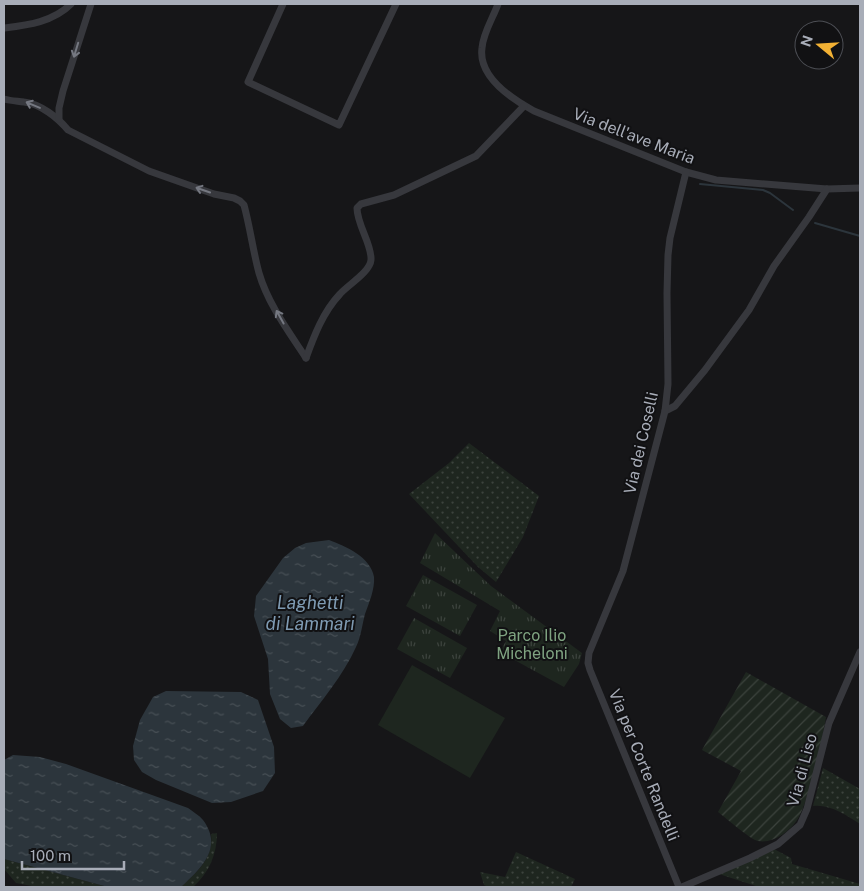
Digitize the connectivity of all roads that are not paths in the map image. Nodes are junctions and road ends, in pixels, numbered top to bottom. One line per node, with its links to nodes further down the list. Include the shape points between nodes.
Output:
1 (71, 4): 6 (street, via 51,18)
2 (91, 4): 9 (street, one-way to 9, via 63,91)
3 (283, 4): 4 (street, via 248,82 338,125)
4 (396, 4)
5 (498, 4): 8 (street, Via dell'ave Maria, via 484,40 483,64 493,80)
6 (4, 28)
7 (4, 99): 9 (street, one-way to 7, via 27,102)
8 (524, 106): 9 (street, one-way to 9, via 476,156 394,195 357,208 371,261 368,269 339,295 316,329 306,358 265,290 244,205 240,200 149,171 68,130); 10 (street, Via dell'ave Maria)
9 (59, 119)
10 (686, 172): 12 (street, Via dell'ave Maria, via 734,182); 13 (street, Via dei Coselli, via 668,255)
11 (860, 188): 12 (street, Via dell'ave Maria)
12 (827, 189): 13 (street, via 774,266 749,310 705,370 675,406)
13 (665, 412): 15 (street, Via dei Coselli, via 623,572)
14 (860, 652): 16 (street, Via di Liso, via 829,723 800,825 778,844)
15 (590, 653): 16 (street, Via per Corte Randelli, via 590,670)
16 (680, 887)

